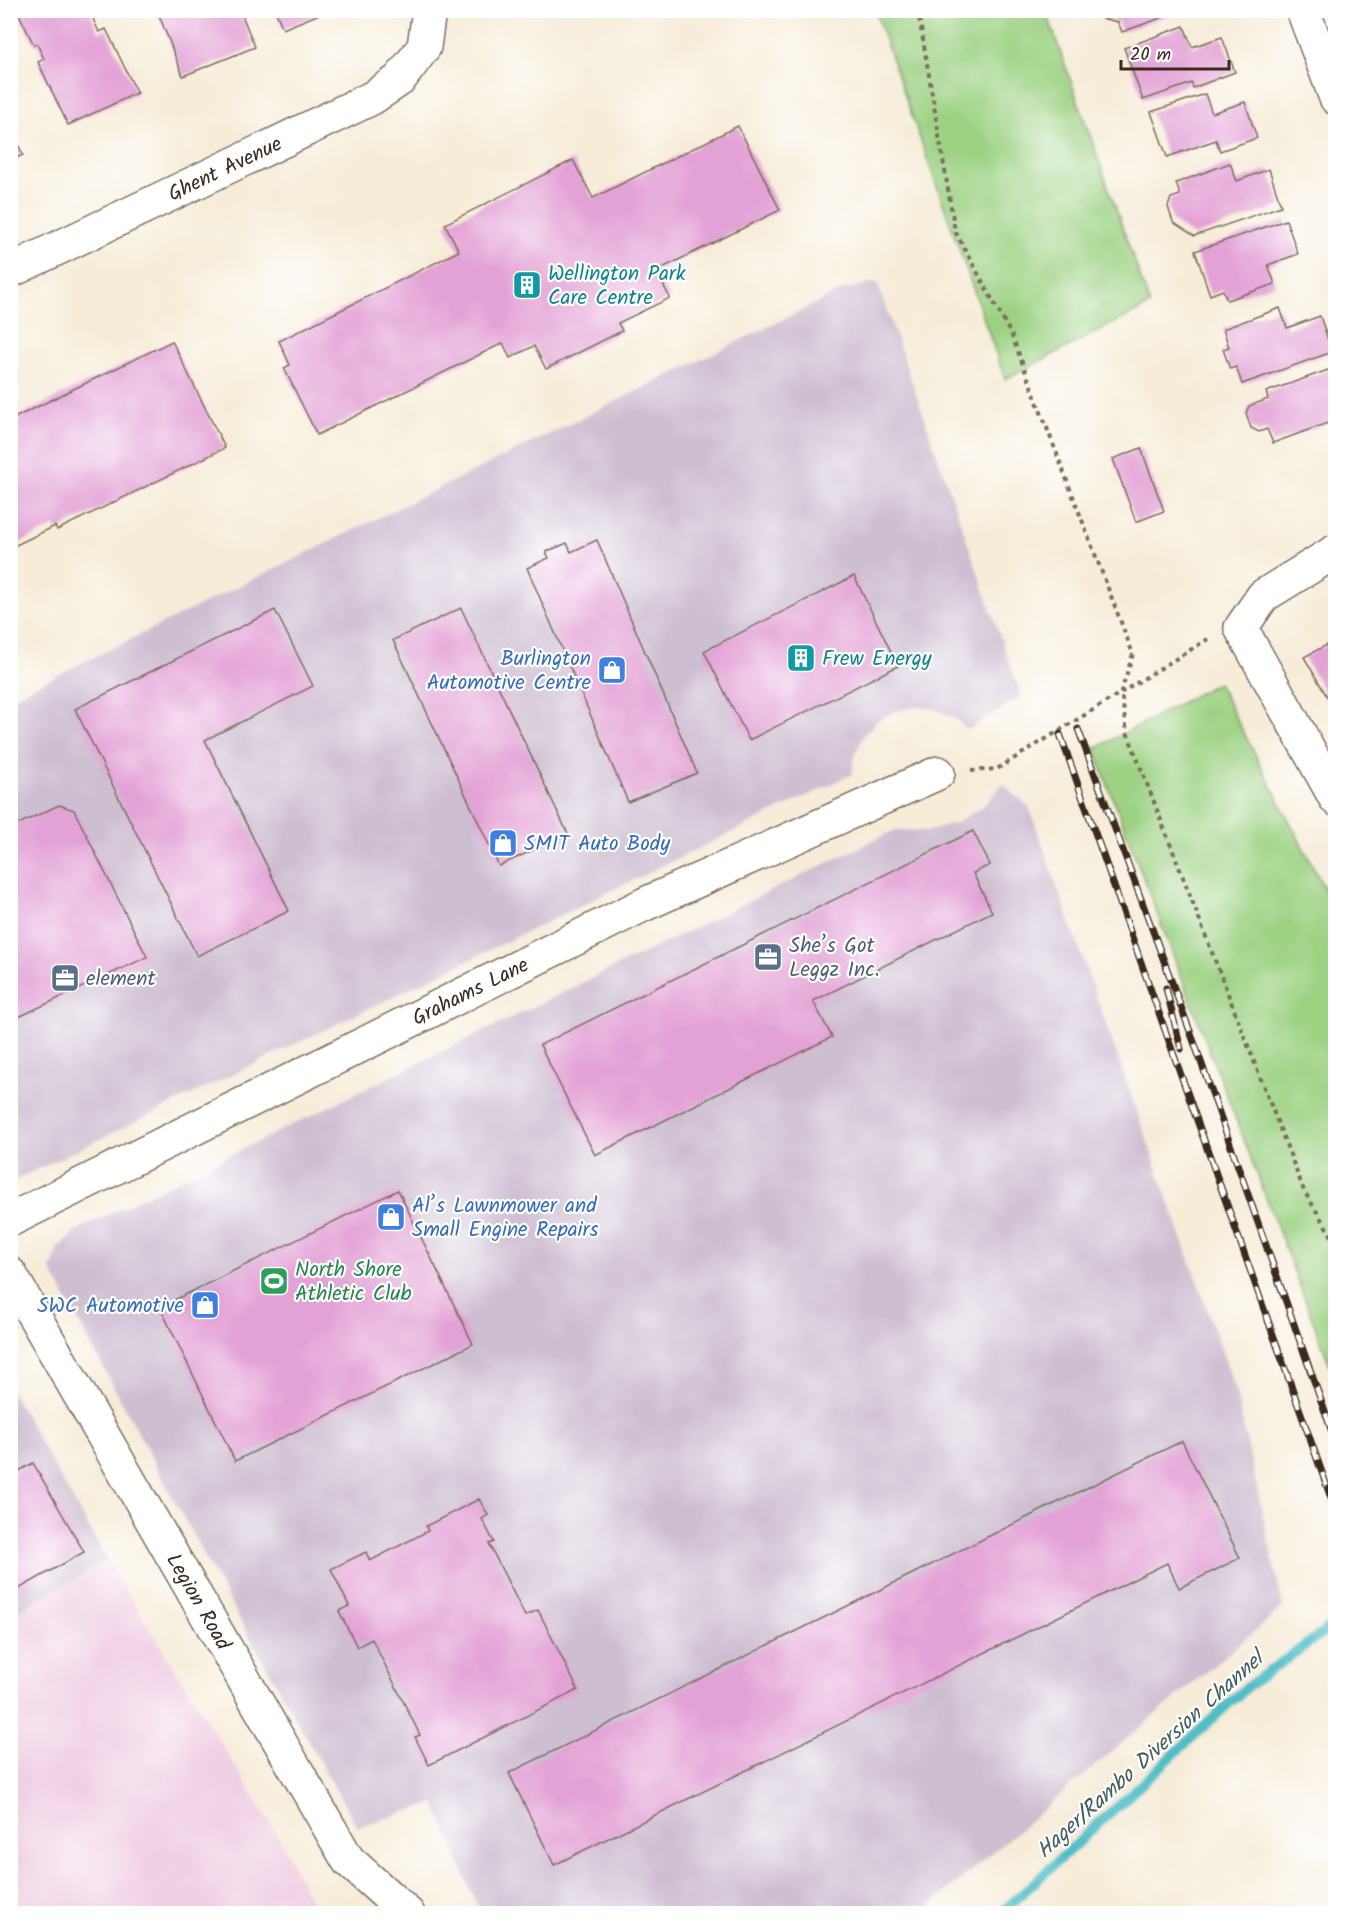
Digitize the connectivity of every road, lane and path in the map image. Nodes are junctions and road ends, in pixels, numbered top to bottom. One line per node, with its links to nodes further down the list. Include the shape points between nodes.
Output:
1 (429, 10): 5 (street, Ghent Avenue, via 424,46 399,80 372,98)
2 (918, 10): 8 (path, via 955,231 1012,336 1133,654)
3 (1303, 10): 4 (street)
4 (1335, 98)
5 (10, 271)
6 (1335, 551): 10 (street, via 1263,596 1241,628)
7 (1214, 635): 8 (path)
8 (1121, 692): 9 (path, via 997,769); 12 (path, via 1127,732 1300,1180)
9 (938, 773): 11 (street, Grahams Lane, via 645,904)
10 (1335, 799)
11 (10, 1220)
12 (1335, 1243)
13 (10, 1274): 14 (street, Legion Road, via 348,1860)
14 (408, 1914)

